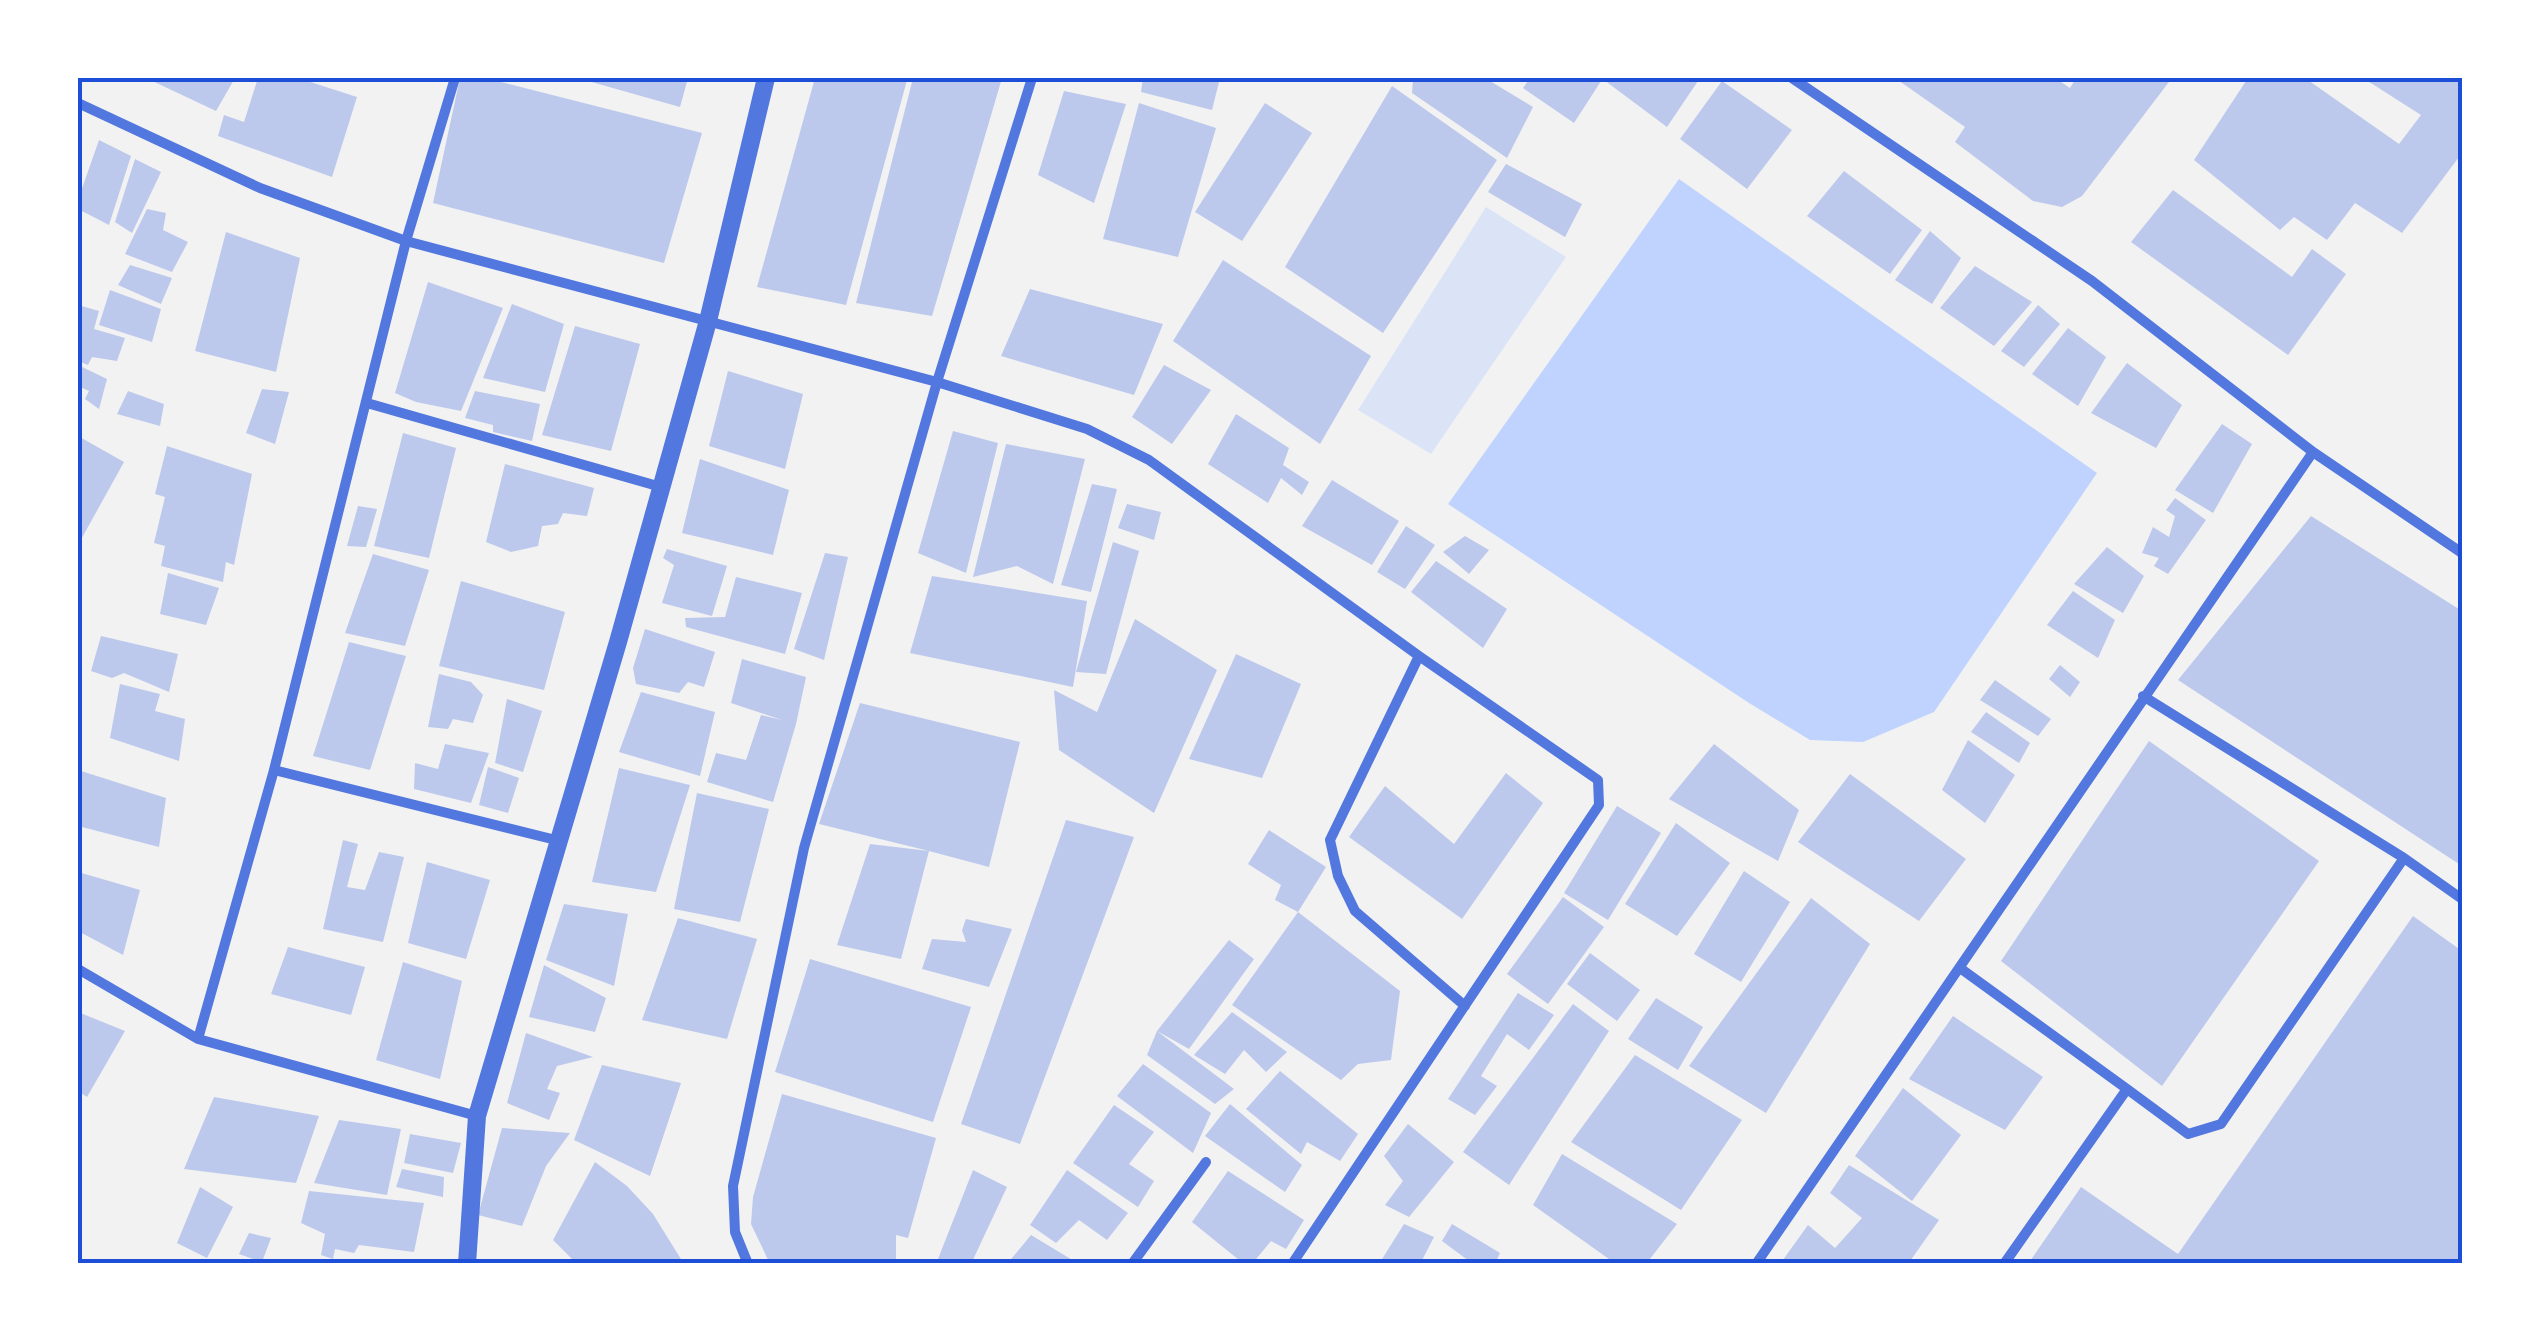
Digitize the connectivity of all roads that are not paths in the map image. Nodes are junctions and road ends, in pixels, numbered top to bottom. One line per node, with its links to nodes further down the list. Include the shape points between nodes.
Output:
1 (455, 78): 6 (street)
2 (766, 78): 7 (street)
3 (1032, 78): 8 (street)
4 (1792, 78): 10 (street, via 2092,280)
5 (78, 103): 6 (street, via 260,188)
6 (406, 241): 7 (street); 9 (street)
7 (708, 322): 8 (street); 11 (street)
8 (936, 382): 13 (street, via 1087,429 1150,460); 27 (street, via 804,848 734,1186 735,1232)
9 (367, 403): 11 (street); 15 (street)
10 (2313, 452): 12 (street); 14 (street)
11 (662, 486): 16 (street)
12 (2462, 553)
13 (1419, 656): 21 (street, via 1330,840 1354,912); 21 (street, via 1598,780 1599,804)
14 (2143, 696): 17 (street); 19 (street)
15 (274, 770): 16 (street); 22 (street)
16 (560, 841): 24 (street)
17 (2404, 858): 18 (street); 23 (street, via 2221,1124 2188,1134)
18 (2462, 899)
19 (1960, 968): 23 (street); 30 (street)
20 (78, 970): 22 (street)
21 (1465, 1006): 29 (street)
22 (198, 1039): 24 (street)
23 (2128, 1089): 31 (street)
24 (477, 1116): 26 (street)
25 (1206, 1162): 28 (street)
26 (468, 1264)
27 (748, 1264)
28 (1132, 1264)
29 (1292, 1264)
30 (1756, 1264)
31 (2004, 1264)

